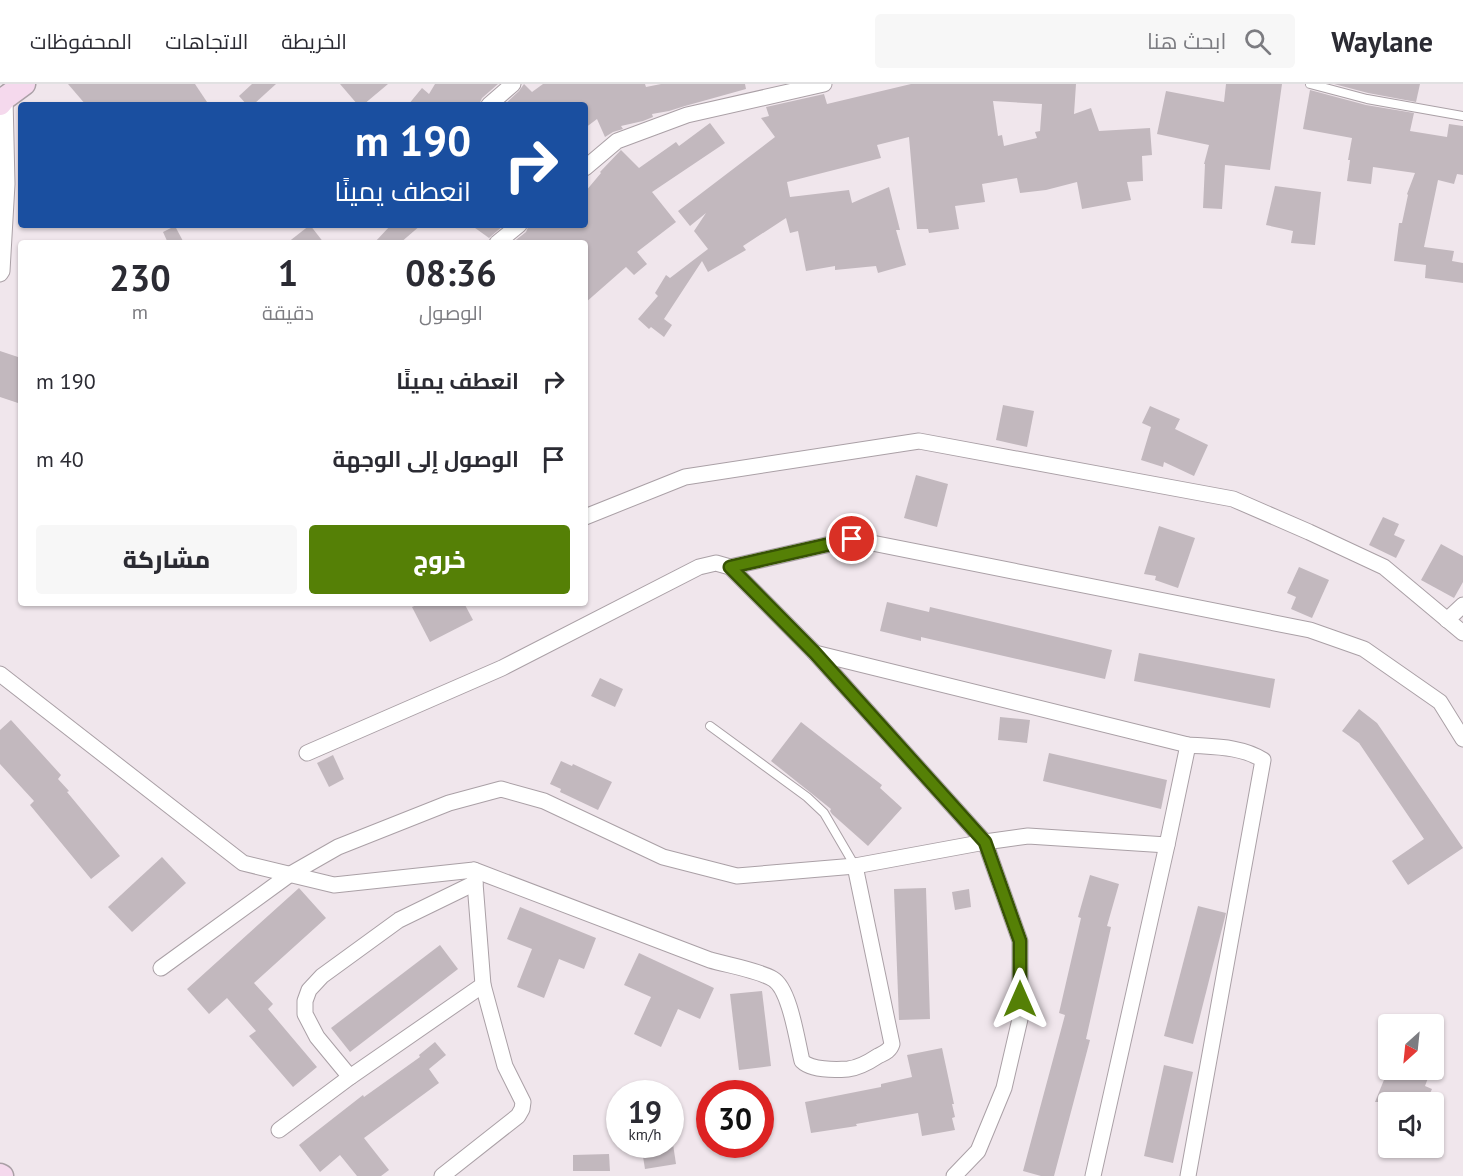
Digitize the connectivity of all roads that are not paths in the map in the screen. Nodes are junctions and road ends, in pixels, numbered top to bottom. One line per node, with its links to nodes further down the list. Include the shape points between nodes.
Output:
1 (24, 84): 5 (street)
2 (513, 84): 6 (street)
3 (824, 84): 8 (street, via 687,115 617,141)
4 (1310, 84): 7 (lane, via 1367,99)
5 (2, 98): 11 (street, via 7,184)
6 (492, 102)
7 (1463, 116)
8 (588, 165)
9 (515, 228): 10 (street)
10 (501, 240)
11 (0, 274)
12 (588, 516): 15 (street, via 685,477 919,441 1233,499 1384,567)
13 (730, 567): 17 (street); 20 (street, via 852,539 1310,630 1364,649 1440,702); 22 (street, via 716,563 699,567 502,668)
14 (1463, 604): 15 (street)
15 (1447, 620): 16 (street)
16 (1463, 633)
17 (815, 653): 21 (street); 23 (street)
18 (0, 674): 26 (street, via 243,863)
19 (710, 726): 25 (lane, via 824,813)
20 (1463, 739)
21 (1188, 745): 24 (street); 35 (street, via 1238,749 1263,760)
22 (307, 753)
23 (985, 842): 24 (street, via 1029,836); 25 (street); 33 (street, via 1020,941 1020,1019 1004,1088 978,1151)
24 (1167, 845): 34 (street)
25 (855, 866): 26 (street, via 737,876 663,857 544,801 501,789 448,804 338,848); 27 (street, via 892,1044 889,1050 865,1064 848,1069 818,1069 802,1061 787,999 774,979)
26 (289, 875): 27 (street, via 334,885); 28 (street)
27 (475, 877): 29 (street); 30 (street, via 399,920 322,976 309,990 304,1001 305,1014 317,1037)
28 (161, 968)
29 (483, 985): 30 (street); 32 (street, via 506,1066 523,1101 522,1109)
30 (351, 1077): 31 (street)
31 (279, 1130)
32 (442, 1176)
33 (954, 1176)
34 (1093, 1176)
35 (1188, 1176)

